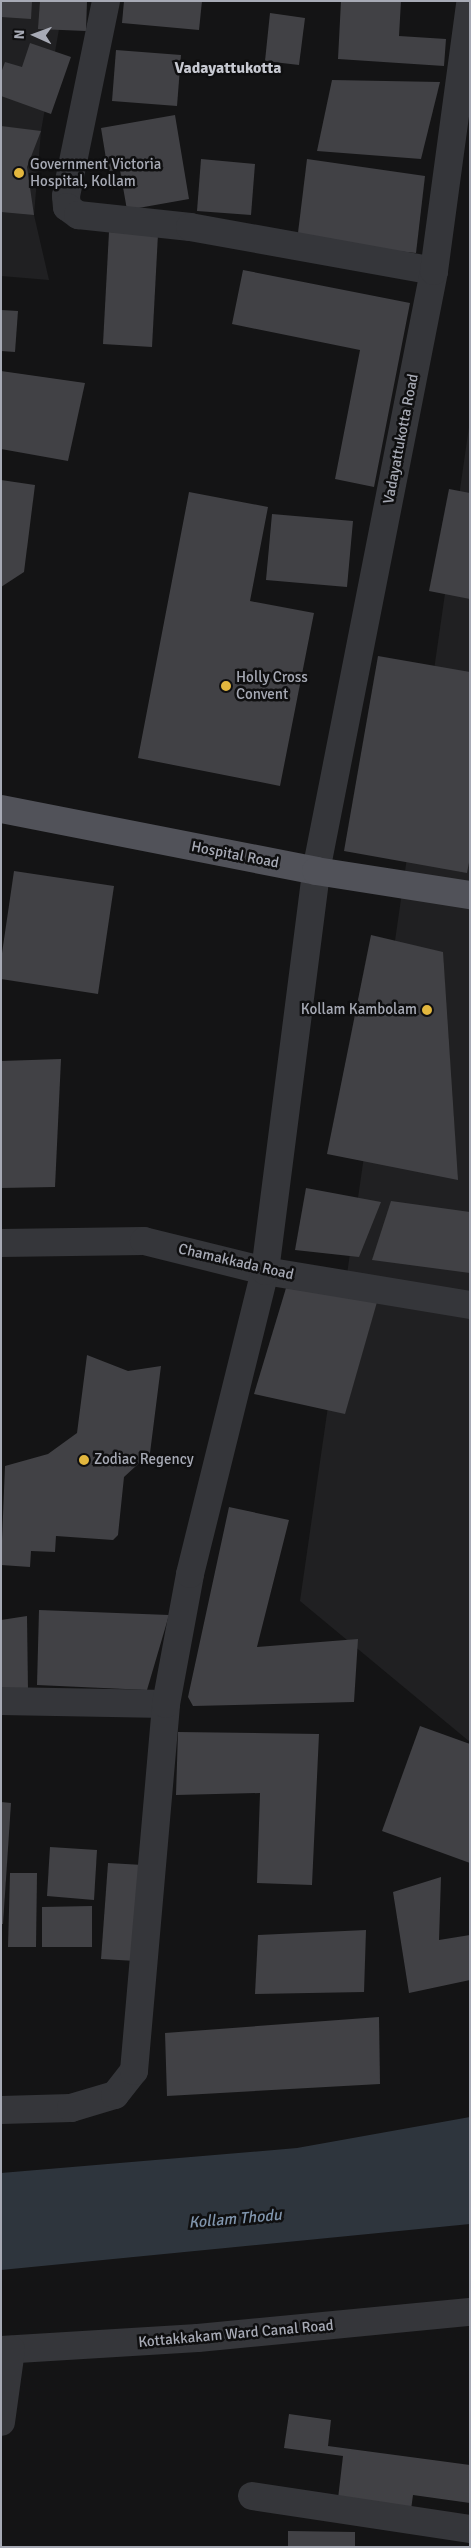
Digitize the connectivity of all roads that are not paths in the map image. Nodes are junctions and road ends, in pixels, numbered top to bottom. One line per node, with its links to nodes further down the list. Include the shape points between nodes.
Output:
1 (106, 1): 3 (street, via 66,196 67,207 78,215 190,227)
2 (470, 4): 3 (street, Vadayattukotta Road)
3 (434, 271): 5 (street, Vadayattukotta Road)
4 (1, 809): 5 (main road, Hospital Road)
5 (316, 871): 6 (main road, Hospital Road); 8 (street, Vadayattukotta Road)
6 (470, 894)
7 (1, 1243): 8 (street, Chamakkada Road, via 144,1241)
8 (266, 1271): 9 (street, Chamakkada Road); 11 (street, Vadayattukotta Road, via 190,1574)
9 (470, 1305)
10 (1, 1701): 11 (street)
11 (166, 1704): 12 (street, Vadayattukotta Road, via 134,2071 115,2095 71,2108)
12 (1, 2110)
13 (470, 2312): 14 (street, Kottakkakam Ward Canal Road, via 198,2338)
14 (6, 2350): 15 (street)
15 (1, 2422)
16 (252, 2496): 17 (street)
17 (470, 2529)

